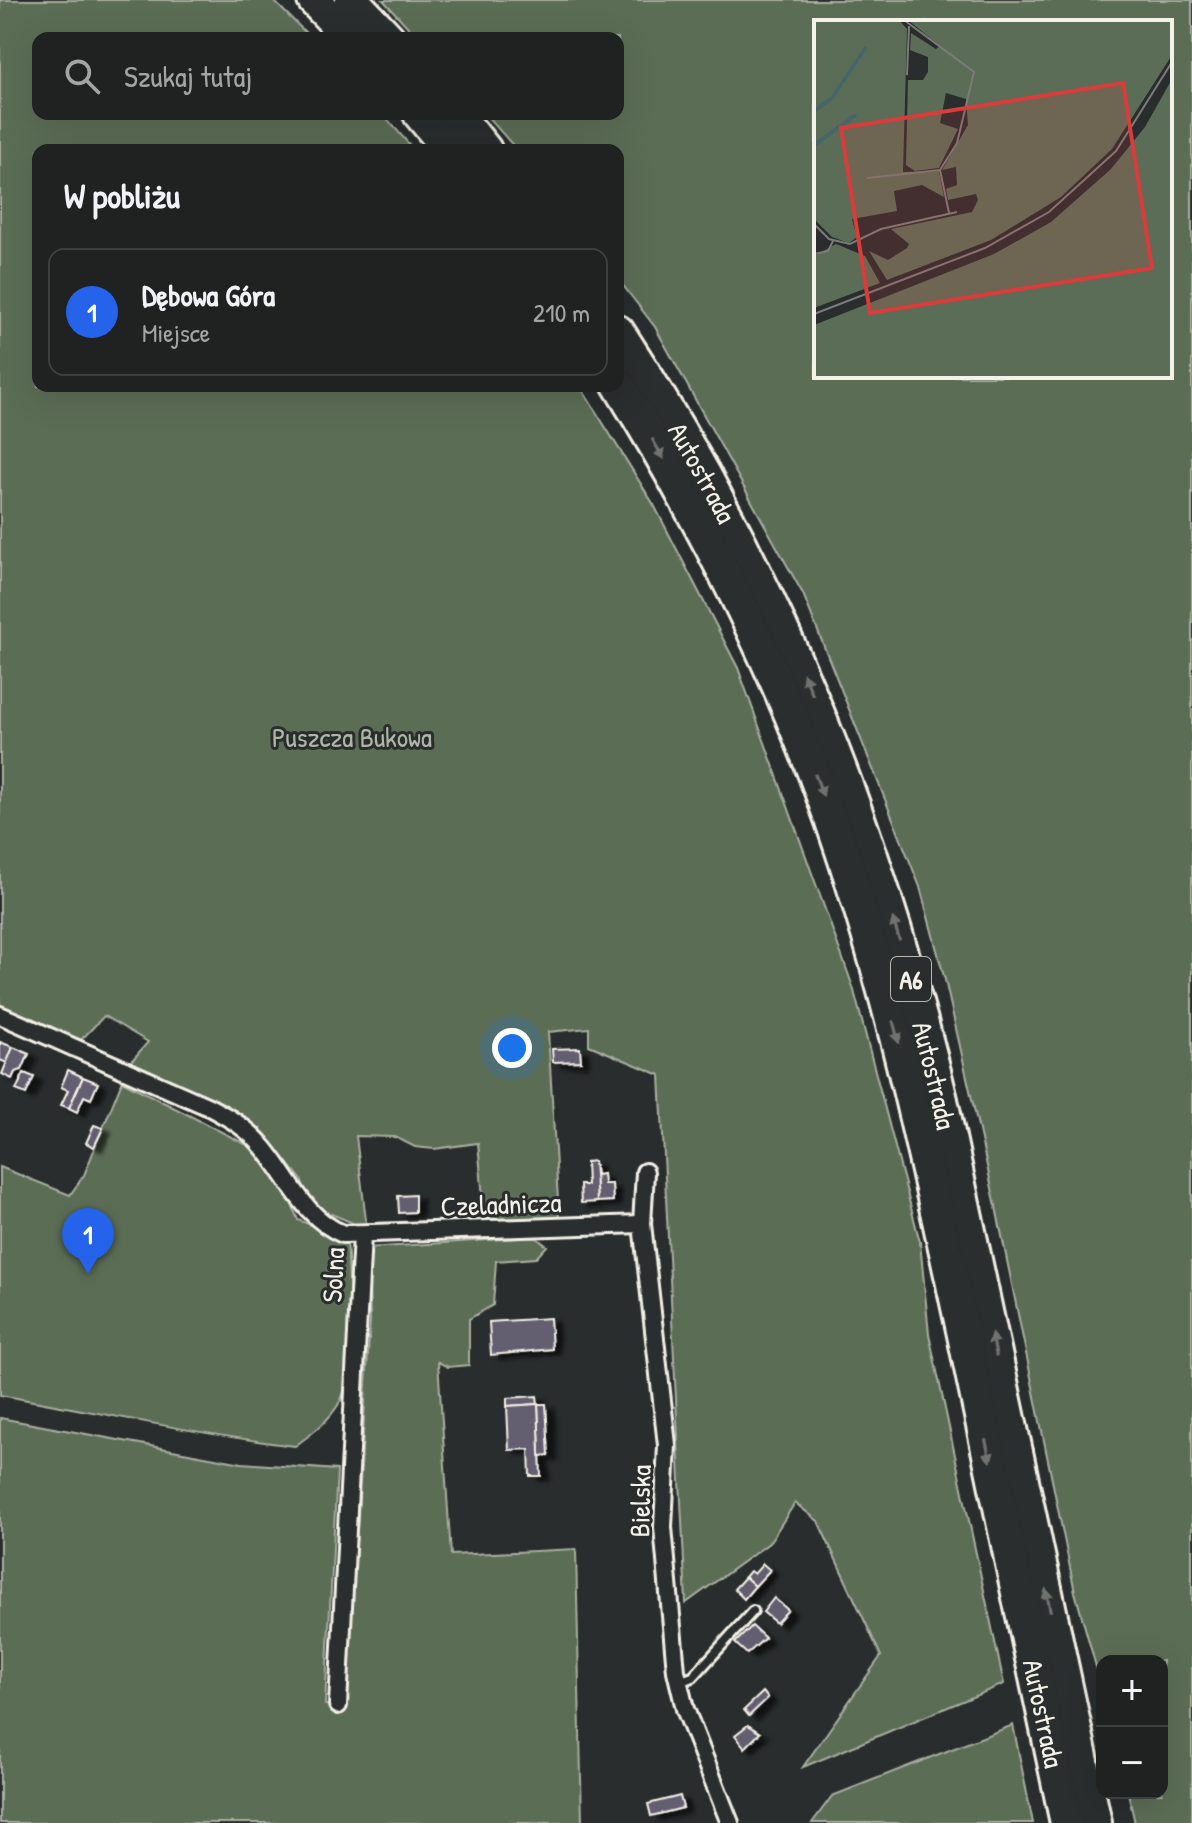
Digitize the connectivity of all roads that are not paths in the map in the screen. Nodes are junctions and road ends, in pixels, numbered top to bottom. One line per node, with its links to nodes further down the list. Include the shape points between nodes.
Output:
1 (314, 0): 3 (highway)
2 (352, 0): 4 (highway)
3 (344, 32)
4 (382, 32)
5 (431, 120): 6 (highway)
6 (461, 137)
7 (624, 342): 14 (highway, Autostrada / A6, one-way to 7, via 941,1100 875,862 818,708 761,583 698,461)
8 (623, 392): 14 (highway, Autostrada / A6, one-way to 14, via 748,619 851,875 910,1089)
9 (0, 1015): 12 (street, Solna, via 231,1119 264,1148 317,1219 343,1234)
10 (645, 1172): 11 (street, Bielska)
11 (642, 1224): 12 (street, Czeladnicza); 15 (street, Bielska, via 667,1445 663,1527)
12 (362, 1235): 16 (street, Solna)
13 (753, 1611): 15 (lane, via 693,1677)
14 (1050, 1679): 17 (highway, Autostrada / A6)
15 (677, 1682): 18 (street, Bielska)
16 (338, 1705)
17 (1060, 1724): 19 (highway, Autostrada / A6); 20 (highway, Autostrada / A6)
18 (730, 1823)
19 (1067, 1823)
20 (1095, 1823)

